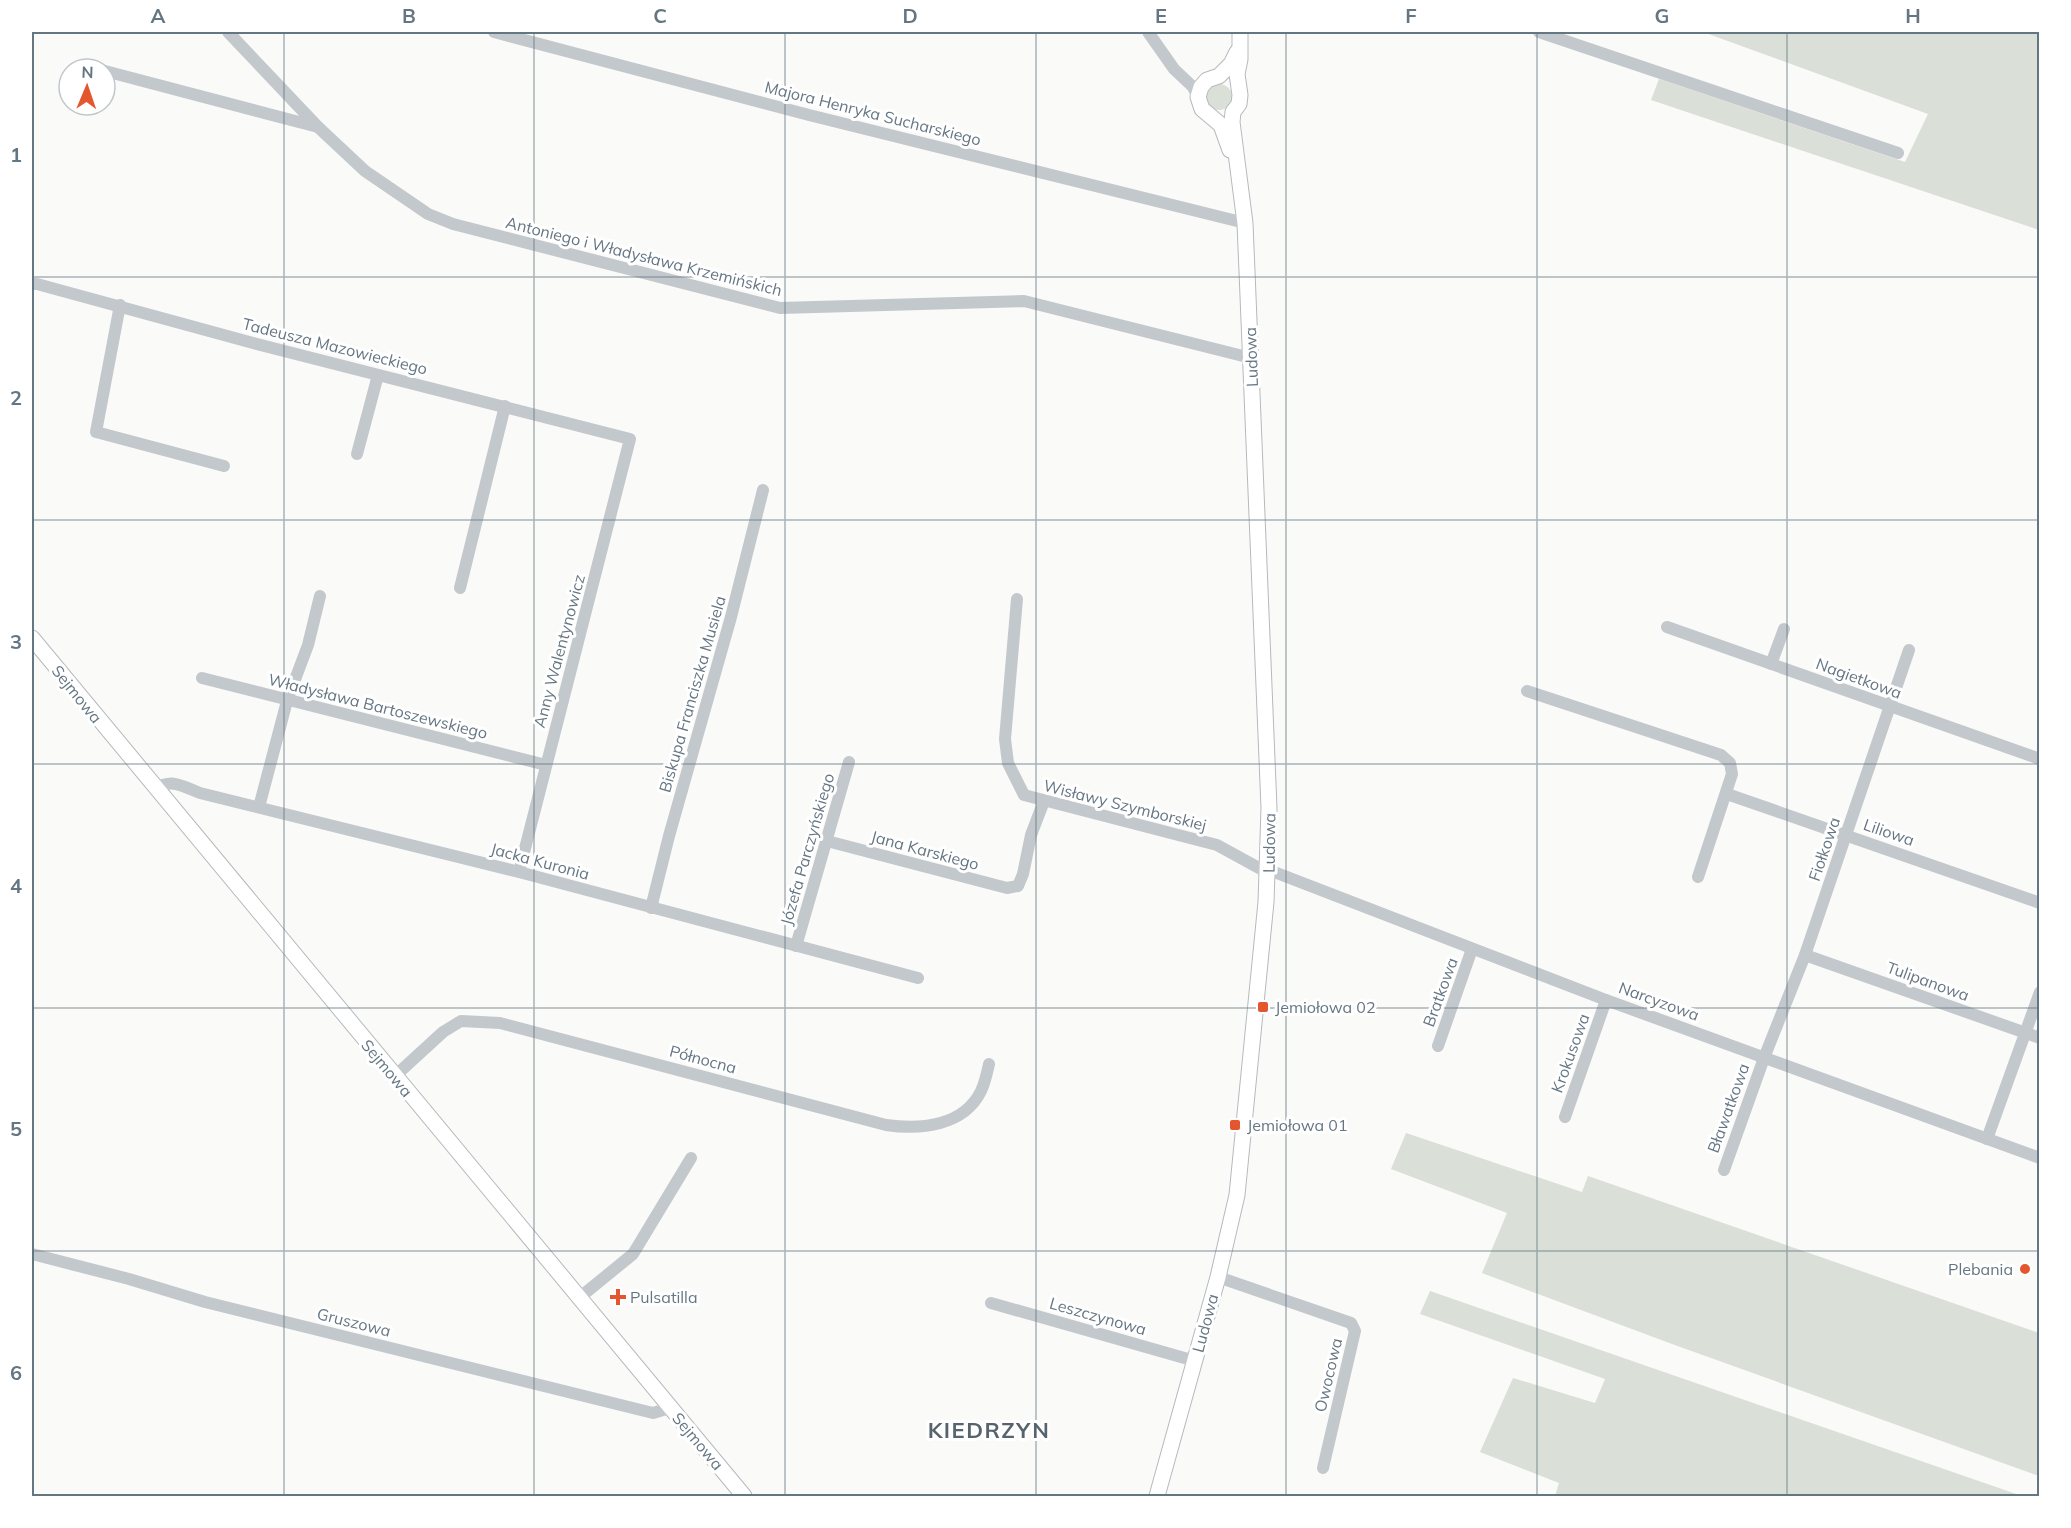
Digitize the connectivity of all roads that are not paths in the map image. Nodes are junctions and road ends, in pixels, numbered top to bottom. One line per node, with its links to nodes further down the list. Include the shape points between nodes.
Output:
1 (228, 32): 13 (street, Antoniego i Władysława Krzemińskich)
2 (494, 32): 16 (street, Majora Henryka Sucharskiego)
3 (1148, 32): 6 (street)
4 (1539, 32): 14 (street)
5 (1240, 39): 8 (main road, Ludowa, via 1231,64); 9 (main road, Ludowa)
6 (1167, 58): 8 (street, via 1191,76); 10 (street)
7 (117, 74): 13 (street, Antoniego i Władysława Krzemińskich)
8 (1213, 78): 9 (main road, via 1226,77); 10 (main road, Ludowa, via 1200,87)
9 (1237, 86): 11 (main road, Ludowa, via 1239,104)
10 (1198, 97): 12 (main road, Ludowa, via 1202,109)
11 (1233, 112): 12 (main road, via 1223,117); 15 (main road, Ludowa)
12 (1212, 116): 15 (main road, Ludowa, via 1221,125)
13 (318, 127): 19 (street, Antoniego i Władysława Krzemińskich, via 370,175 441,220 773,307 1031,302)
14 (1898, 153)
15 (1240, 178): 16 (main road, Ludowa)
16 (1245, 223): 19 (main road, Ludowa)
17 (32, 284): 18 (street, Tadeusza Mazowieckiego)
18 (120, 305): 20 (street, Tadeusza Mazowieckiego); 24 (street, via 96,432)
19 (1251, 358): 47 (main road, Ludowa)
20 (378, 375): 21 (street, Tadeusza Mazowieckiego); 23 (street)
21 (505, 406): 22 (street, Tadeusza Mazowieckiego); 26 (street)
22 (630, 439): 40 (street, Anny Walentynowicz)
23 (357, 454)
24 (224, 466)
25 (763, 490): 51 (street, Biskupa Franciszka Musiela)
26 (460, 588)
27 (321, 596): 36 (street)
28 (1017, 599): 43 (street, Wisławy Szymborskiej, via 1005,753 1024,795)
29 (1667, 627): 33 (street, Nagietkowa)
30 (1784, 629): 33 (street)
31 (32, 638): 41 (main road, Sejmowa)
32 (1909, 650): 37 (street, Fiołkowa)
33 (1771, 664): 37 (street, Nagietkowa)
34 (202, 678): 36 (street, Władysława Bartoszewskiego)
35 (1527, 691): 42 (street, via 1721,755 1730,763 1732,774)
36 (287, 701): 40 (street, Władysława Bartoszewskiego); 44 (street)
37 (1890, 707): 38 (street, Nagietkowa); 45 (street, Fiołkowa)
38 (2040, 759)
39 (849, 762): 46 (street, Józefa Parczyńskiego)
40 (546, 765): 48 (street, Anny Walentynowicz)
41 (155, 789): 44 (street, Jacka Kuronia, via 171,782); 63 (main road, Sejmowa)
42 (1727, 794): 45 (street, Liliowa); 49 (street)
43 (1044, 801): 46 (street, Jana Karskiego, via 1031,835 1023,874 1014,888); 47 (street, Wisławy Szymborskiej, via 1217,845)
44 (259, 807): 48 (street, Jacka Kuronia)
45 (1847, 835): 50 (street, Liliowa); 54 (street, Fiołkowa)
46 (827, 841): 52 (street, Józefa Parczyńskiego)
47 (1269, 870): 53 (street, Narcyzowa); 70 (main road, Ludowa, via 1238,1195)
48 (519, 872): 51 (street, Jacka Kuronia)
49 (1698, 876)
50 (2040, 903)
51 (651, 908): 52 (street, Jacka Kuronia)
52 (796, 946): 55 (street, Jacka Kuronia)
53 (1472, 949): 57 (street, Narcyzowa); 60 (street, Bratkowa)
54 (1804, 955): 58 (street, Tulipanowa); 61 (street, Fiołkowa)
55 (918, 978)
56 (2040, 992): 58 (street)
57 (1606, 1000): 61 (street, Narcyzowa); 64 (street, Krokusowa)
58 (2026, 1034): 59 (street, Tulipanowa); 65 (street)
59 (2040, 1038)
60 (1438, 1046)
61 (1764, 1058): 65 (street, Narcyzowa); 68 (street, Bławatkowa)
62 (989, 1064): 63 (street, Północna, via 982,1089 966,1110 937,1125 910,1127 886,1125 500,1023 461,1022 443,1032)
63 (394, 1076): 71 (main road, Sejmowa)
64 (1565, 1117)
65 (1987, 1139): 67 (street, Narcyzowa)
66 (691, 1158): 71 (street, via 633,1254)
67 (2040, 1158)
68 (1724, 1170)
69 (32, 1254): 74 (street, Gruszowa, via 205,1302 653,1413)
70 (1218, 1277): 73 (main road, Ludowa); 75 (street, Owocowa, via 1351,1323 1355,1331)
71 (579, 1298): 74 (main road, Sejmowa)
72 (991, 1303): 73 (street, Leszczynowa)
73 (1195, 1361): 77 (main road, Ludowa)
74 (670, 1408): 76 (main road, Sejmowa)
75 (1323, 1468)
76 (744, 1497)
77 (1157, 1497)

